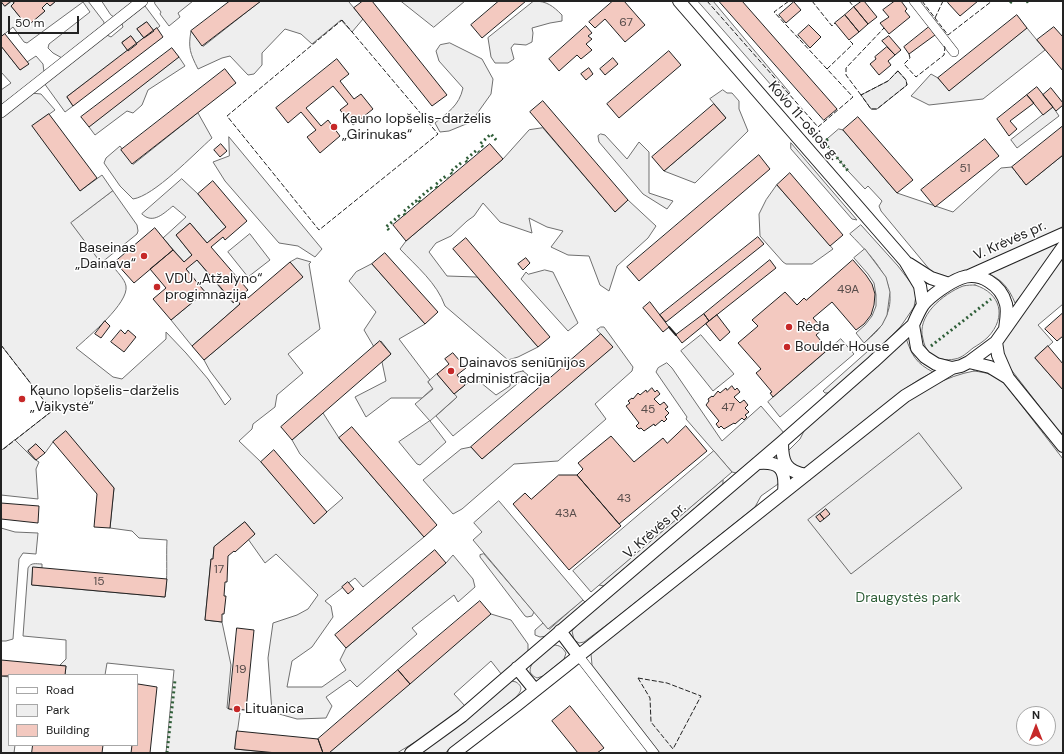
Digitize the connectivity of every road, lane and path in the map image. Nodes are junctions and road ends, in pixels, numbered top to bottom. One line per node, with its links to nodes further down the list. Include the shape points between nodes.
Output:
1 (142, 1): 5 (street)
2 (679, 1): 8 (main road, Kovo 11-osios g.)
3 (914, 1): 4 (street)
4 (954, 52)
5 (1, 112)
6 (1063, 234): 9 (main road, V. Krėvės pr.)
7 (1063, 247): 13 (main road, V. Krėvės pr.)
8 (905, 261): 10 (main road, Kovo 11-osios g., via 931,278); 11 (main road, Kovo 11-osios g., via 920,286)
9 (969, 276): 10 (main road); 13 (main road, via 990,281 998,288 1006,305)
10 (949, 284): 11 (main road)
11 (924, 305): 12 (main road)
12 (913, 324): 16 (main road, via 917,348 936,364); 18 (main road, V. Krėvės pr.)
13 (1005, 329): 14 (main road)
14 (996, 342): 15 (main road); 17 (main road, via 998,355)
15 (969, 362): 16 (main road); 17 (main road, via 990,366)
16 (952, 368): 21 (main road, via 905,396)
17 (1008, 378): 19 (main road)
18 (782, 442): 20 (main road, V. Krėvės pr.); 21 (main road, via 785,464 795,473)
19 (1063, 446)
20 (758, 463): 22 (main road, via 768,462 780,467 784,474); 23 (main road, V. Krėvės pr.)
21 (806, 475): 22 (main road)
22 (784, 492): 24 (main road)
23 (560, 631): 24 (main road); 25 (main road, V. Krėvės pr.)
24 (578, 655): 26 (main road); 29 (street)
25 (518, 668): 26 (main road); 27 (main road, V. Krėvės pr., via 462,716)
26 (535, 690): 28 (main road)
27 (411, 753)
28 (454, 753)
29 (654, 753)

